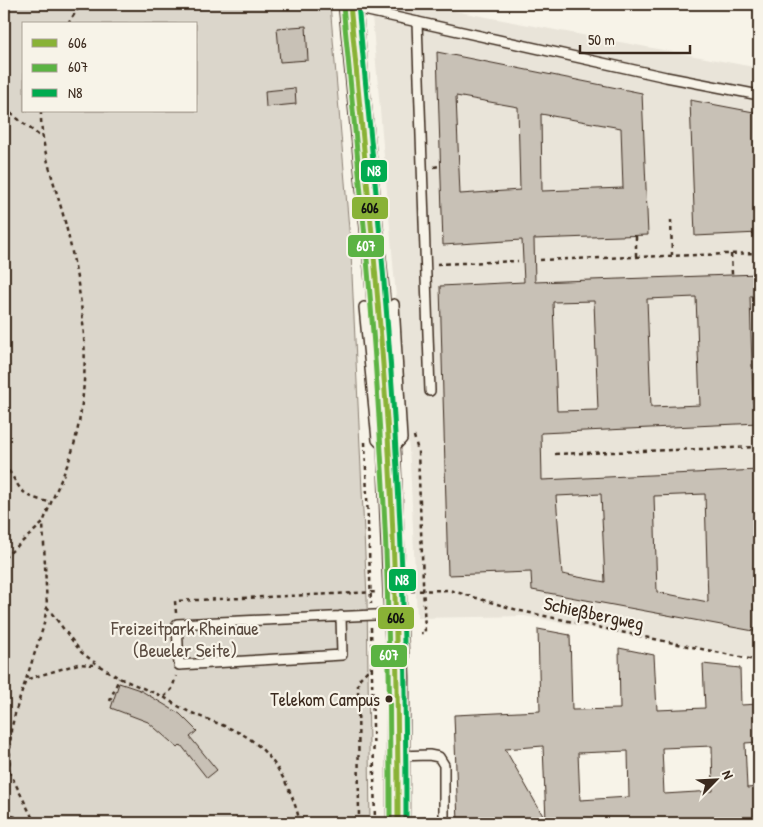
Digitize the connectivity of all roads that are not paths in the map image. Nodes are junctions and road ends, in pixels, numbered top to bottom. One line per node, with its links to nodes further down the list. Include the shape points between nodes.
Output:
1 (350, 6): 2 (lane); 7 (street, via 378,296)
2 (417, 22): 3 (lane); 6 (lane)
3 (759, 95)
4 (394, 304): 7 (lane, via 402,439)
5 (364, 307): 7 (lane, via 377,440)
6 (430, 391)
7 (389, 453): 8 (street)
8 (396, 614): 9 (lane); 10 (street)
9 (341, 616): 9 (lane, via 342,655 180,665 176,624)
10 (398, 756): 11 (lane, via 439,757 444,765); 12 (street)
11 (444, 817)
12 (398, 823)

